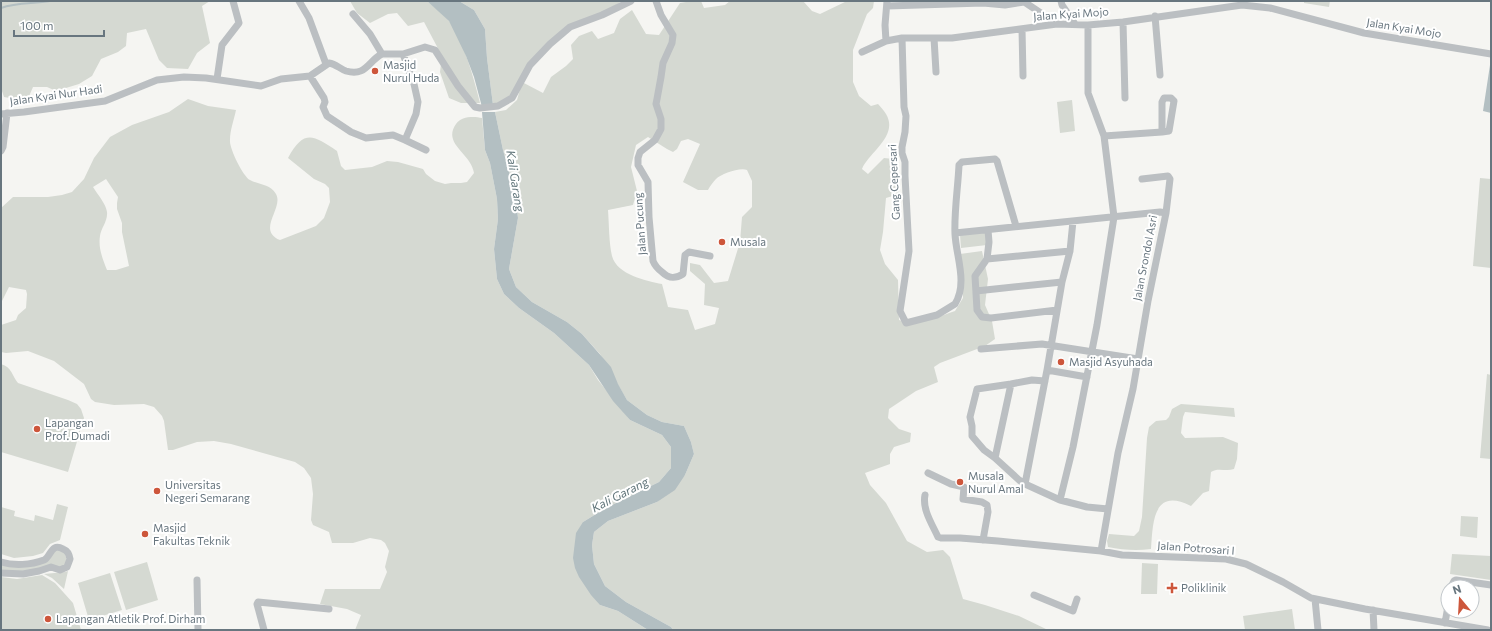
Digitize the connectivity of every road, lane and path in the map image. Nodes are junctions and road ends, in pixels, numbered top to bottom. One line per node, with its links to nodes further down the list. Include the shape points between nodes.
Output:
1 (233, 1): 28 (street, via 239,19 222,45)
2 (299, 1): 23 (street, via 309,18)
3 (631, 1): 21 (street, via 570,27 530,66 512,98 498,106 475,107 435,50 425,47)
4 (656, 1): 44 (street, Jalan Pucung, via 661,15 674,35 663,63 656,104 661,129 655,140 640,152 638,162 648,182 653,261 667,277 672,278 683,274 684,256 689,252)
5 (1024, 1): 7 (street, via 1005,5 983,2); 12 (street)
6 (1061, 1): 13 (street)
7 (887, 4): 18 (street)
8 (1270, 4): 10 (street, Jalan Kyai Mojo); 22 (street, Jalan Kyai Mojo, via 1364,33)
9 (353, 14): 20 (street, via 370,34)
10 (1155, 16): 11 (street, Jalan Kyai Mojo); 25 (street)
11 (1123, 22): 14 (street, Jalan Kyai Mojo); 29 (street)
12 (1057, 24): 13 (street, Jalan Kyai Mojo); 15 (street, Jalan Kyai Mojo)
13 (1075, 24): 14 (street, Jalan Kyai Mojo)
14 (1088, 25): 32 (street, via 1088,93)
15 (1022, 29): 17 (street, Jalan Kyai Mojo); 27 (street)
16 (902, 38): 17 (street, Jalan Kyai Mojo); 18 (street, Jalan Kyai Mojo); 42 (street, Gang Cepersari, via 906,116 902,153 905,162 909,251 900,311 906,323 937,315 956,302 961,281)
17 (934, 38): 24 (street)
18 (886, 41): 19 (street, Jalan Kyai Mojo)
19 (862, 52)
20 (382, 54): 21 (street); 23 (street, via 358,72 347,71 333,63)
21 (403, 54): 33 (street, via 418,102)
22 (1491, 54)
23 (326, 64): 26 (street)
24 (936, 72)
25 (1160, 75)
26 (310, 76): 28 (street, Jalan Kyai Nur Hadi, via 285,78 261,86); 33 (street, via 324,98 324,112 344,128 366,138 394,136)
27 (1023, 76)
28 (217, 79): 30 (street, Jalan Kyai Nur Hadi, via 184,77 157,80 105,101)
29 (1125, 98)
30 (4, 114): 35 (street, Jalan Kyai Nur Hadi)
31 (1162, 132): 32 (street)
32 (1104, 136): 38 (street)
33 (405, 140): 34 (street)
34 (426, 150)
35 (1, 151)
36 (1142, 179): 37 (street, via 1170,177)
37 (1166, 213): 38 (street, Jalan Srondol Asri); 52 (street, Jalan Srondol Asri)
38 (1114, 217): 39 (street, Jalan Srondol Asri); 51 (street)
39 (1072, 221): 40 (street, Jalan Srondol Asri); 43 (street)
40 (1016, 226): 41 (street, Jalan Srondol Asri); 42 (street, via 997,161 964,161 959,165)
41 (988, 230): 42 (street, Jalan Srondol Asri); 45 (street)
42 (954, 233)
43 (1070, 251): 45 (street); 46 (street)
44 (710, 256)
45 (987, 259): 47 (street, via 975,276)
46 (1062, 282): 47 (street); 48 (street)
47 (976, 291): 48 (street, via 977,310 982,317)
48 (1057, 310): 49 (street)
49 (1052, 345): 50 (street, via 1030,344); 51 (street); 53 (street)
50 (981, 349)
51 (1092, 351): 52 (street); 54 (street)
52 (1138, 359): 62 (street, Jalan Srondol Asri)
53 (1047, 370): 54 (street); 55 (street)
54 (1087, 377): 61 (street)
55 (1045, 381): 56 (street, via 1032,380); 59 (street)
56 (1011, 384): 57 (street); 57 (street, via 976,389 970,409 972,436)
57 (995, 458): 59 (street)
58 (928, 473): 63 (street, via 964,487 963,499 987,505)
59 (1024, 484): 61 (street)
60 (925, 494): 63 (street, Jalan Potrosari I, via 926,511 938,537)
61 (1060, 500): 62 (street)
62 (1108, 509): 64 (street, Jalan Srondol Asri)
63 (983, 540): 64 (street, Jalan Potrosari I)
64 (1101, 551): 74 (street, Jalan Potrosari I, via 1122,555 1236,561)
65 (47, 558): 66 (street, via 22,565); 67 (street); 67 (street, via 49,552 56,548 64,549 69,555 69,563 65,568 58,570)
66 (1, 562)
67 (51, 567): 68 (street, via 23,574)
68 (1, 573)
69 (198, 580): 78 (street)
70 (1480, 583): 71 (street)
71 (1491, 585)
72 (1034, 595): 73 (street, via 1073,611)
73 (1078, 599)
74 (1315, 599): 76 (street, Jalan Potrosari I); 80 (street)
75 (329, 609): 79 (street, via 258,602)
76 (1373, 610): 77 (street, Jalan Potrosari I); 81 (street)
77 (1446, 625): 82 (street, Jalan Potrosari I)
78 (198, 630)
79 (264, 630)
80 (1318, 630)
81 (1374, 630)
82 (1488, 630)

